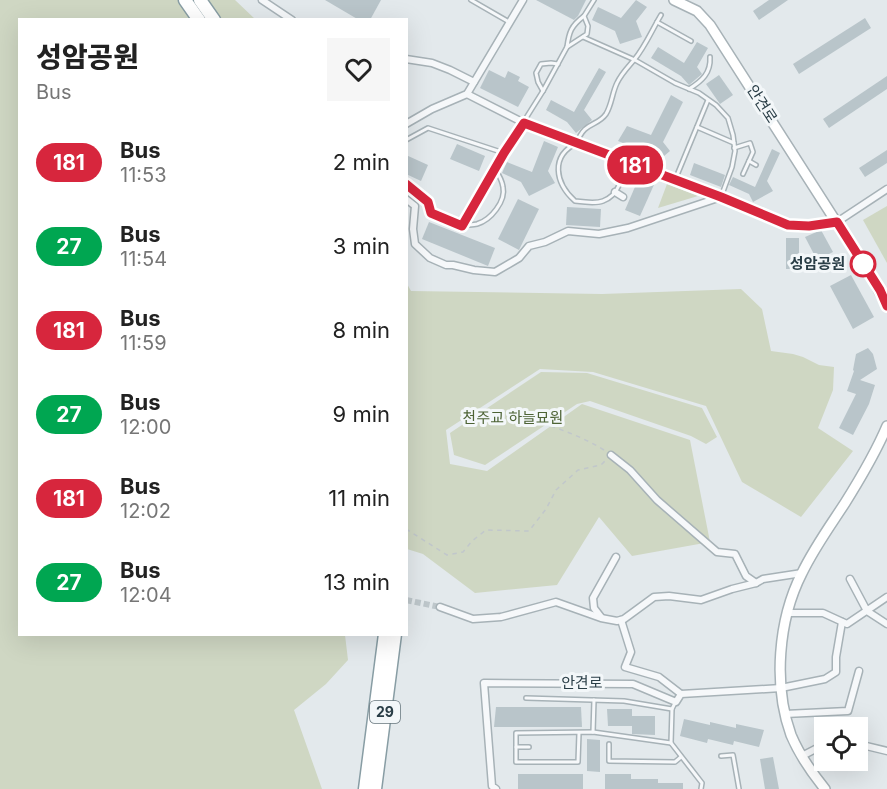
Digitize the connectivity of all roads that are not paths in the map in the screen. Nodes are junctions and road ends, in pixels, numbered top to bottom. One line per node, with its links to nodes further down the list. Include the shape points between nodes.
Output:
1 (185, 0): 10 (highway)
2 (200, 0): 11 (highway)
3 (262, 0): 12 (street)
4 (471, 0): 13 (lane)
5 (594, 0): 9 (lane)
6 (674, 0): 49 (main road, 안견로, via 697,11 710,25)
7 (520, 2): 13 (street)
8 (661, 15): 14 (lane)
9 (584, 16): 15 (lane, via 588,26); 17 (lane, via 569,33)
10 (198, 18)
11 (213, 18)
12 (288, 18)
13 (509, 22): 22 (street)
14 (657, 22): 16 (lane); 20 (lane)
15 (583, 37): 17 (lane); 20 (lane)
16 (691, 41)
17 (567, 47): 21 (lane)
18 (710, 57): 23 (lane, via 707,74)
19 (408, 59): 22 (street, via 432,63)
20 (635, 60): 23 (lane); 31 (lane, via 616,83 604,117 584,129)
21 (559, 64): 24 (lane); 24 (lane, via 541,64 536,73)
22 (474, 82): 25 (street)
23 (689, 89): 26 (lane)
24 (543, 91): 28 (lane)
25 (467, 93): 27 (street); 28 (street)
26 (708, 100): 29 (lane); 32 (lane, via 728,118)
27 (408, 123)
28 (524, 123): 31 (street); 34 (lane)
29 (697, 127): 32 (lane); 42 (lane)
30 (408, 139): 34 (lane, via 428,128)
31 (577, 143): 35 (street); 45 (lane, via 561,154 558,174 568,195 574,201 602,202)
32 (734, 143): 33 (lane)
33 (734, 148): 36 (lane, via 750,143 753,152); 47 (lane)
34 (504, 153): 38 (lane)
35 (622, 160): 40 (lane); 42 (street)
36 (749, 161): 37 (lane); 39 (lane)
37 (756, 165)
38 (495, 169): 50 (lane); 50 (lane, via 504,189 493,214 478,224)
39 (743, 174)
40 (622, 175): 41 (street); 45 (lane)
41 (632, 179)
42 (675, 180): 47 (street)
43 (408, 186): 50 (lane, via 428,202 431,213)
44 (887, 189): 49 (street)
45 (615, 192): 46 (street)
46 (624, 197)
47 (721, 197): 48 (street, via 628,228 599,234 568,231 529,246 519,258 495,272 446,265 430,258 415,244 415,206); 49 (street, via 788,225)
48 (408, 201)
49 (837, 222): 51 (main road, 안견로)
50 (462, 226)
51 (887, 306)
52 (887, 426): 55 (main road)
53 (611, 455): 57 (street, via 717,552 735,554 746,576)
54 (616, 557): 62 (street, via 593,598)
55 (802, 573): 57 (street); 61 (main road)
56 (850, 579): 60 (street)
57 (756, 583): 63 (street, via 701,600 654,597)
58 (887, 597): 60 (street)
59 (440, 607): 62 (street, via 473,619 501,617 556,602)
60 (867, 610): 64 (street, via 847,624); 65 (street)
61 (787, 614): 64 (street, via 823,613); 69 (main road)
62 (601, 618): 63 (street)
63 (621, 620): 70 (street, via 631,652 625,667 659,678)
64 (842, 622): 69 (street, via 836,672 825,680)
65 (887, 624)
66 (385, 636): 88 (highway, 29)
67 (395, 636): 89 (highway, 29)
68 (859, 671): 75 (street, via 848,711)
69 (781, 688): 70 (street); 75 (main road)
70 (681, 694): 73 (street)
71 (526, 698): 72 (lane)
72 (594, 700): 74 (lane); 76 (lane)
73 (676, 702): 74 (lane); 90 (street, 안견로, via 633,684 484,683 492,786)
74 (672, 709): 78 (lane)
75 (785, 714): 87 (main road)
76 (593, 732): 77 (lane); 78 (lane)
77 (579, 733): 81 (lane, via 516,733); 81 (lane, via 578,762 516,762)
78 (671, 743): 85 (lane)
79 (609, 744): 85 (lane, via 609,761 675,762)
80 (868, 746): 84 (street)
81 (516, 747): 82 (lane)
82 (529, 747)
83 (814, 750): 87 (street)
84 (887, 751)
85 (681, 756): 91 (lane, via 702,783)
86 (721, 756): 92 (lane, via 733,755)
87 (802, 756): 93 (main road)
88 (365, 789)
89 (375, 789)
90 (496, 789)
91 (701, 789)
92 (739, 789)
93 (825, 789)

